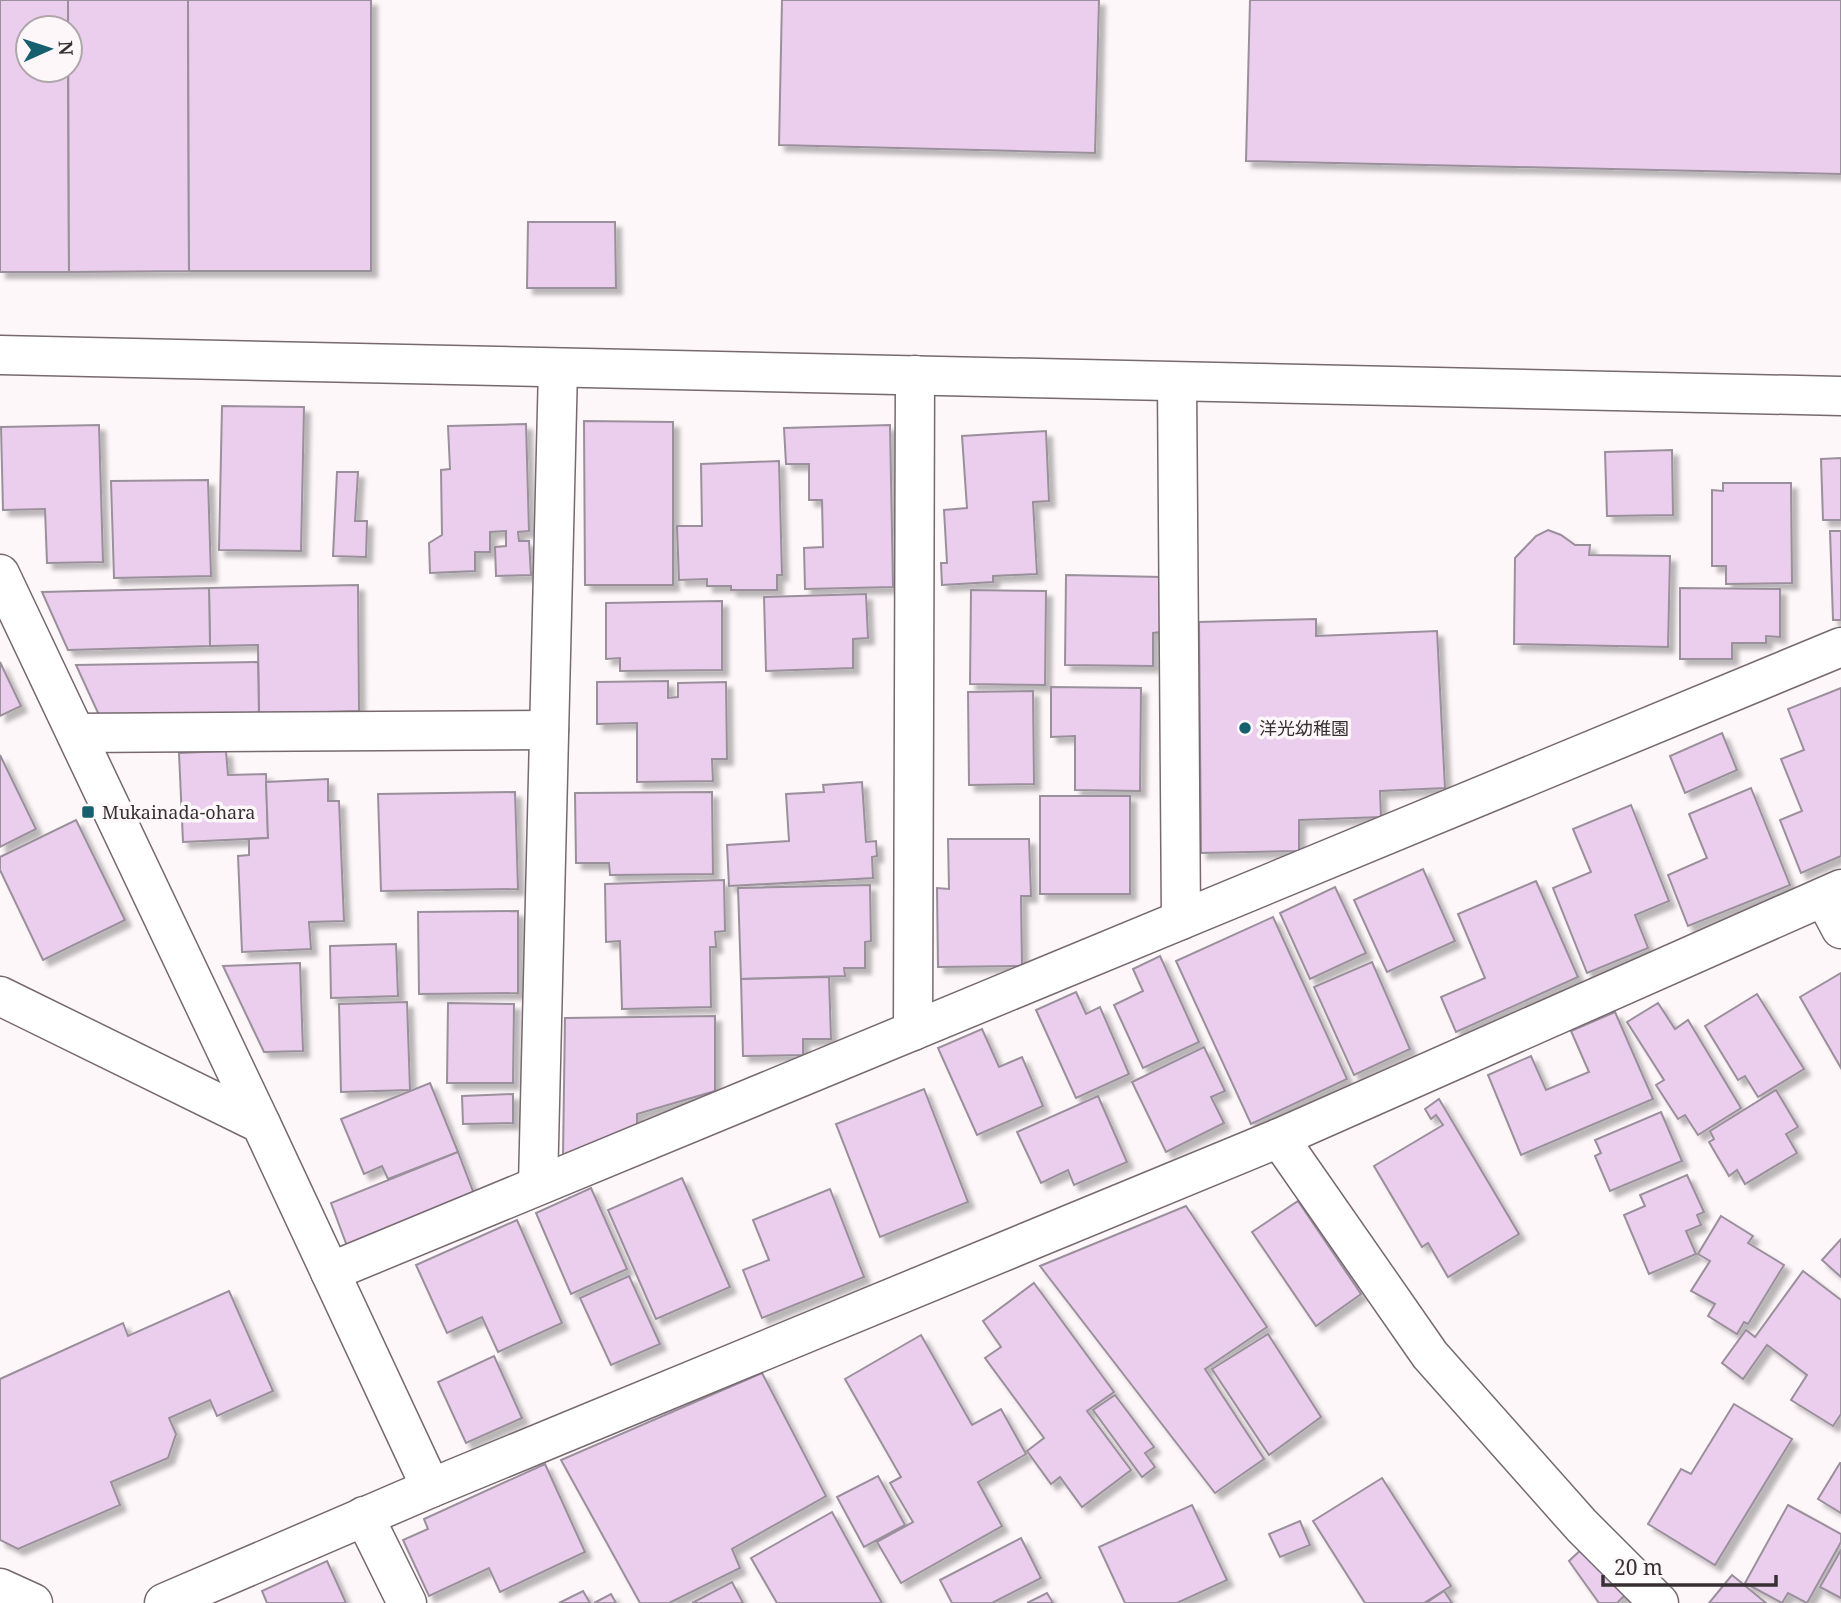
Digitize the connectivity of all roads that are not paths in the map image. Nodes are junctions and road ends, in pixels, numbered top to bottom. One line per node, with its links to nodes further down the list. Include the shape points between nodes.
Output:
1 (0, 355): 2 (street)
2 (558, 368): 3 (street); 8 (street)
3 (915, 376): 4 (street); 13 (street)
4 (1177, 382): 5 (street); 11 (street)
5 (1841, 396)
6 (0, 574): 9 (street)
7 (1841, 647): 11 (street)
8 (549, 730): 9 (street); 16 (street)
9 (76, 733): 14 (street)
10 (1835, 905): 15 (street)
11 (1181, 920): 13 (street)
12 (0, 996): 14 (street)
13 (913, 1031): 16 (street)
14 (261, 1124): 17 (street)
15 (1279, 1138): 18 (street); 24 (street, via 1430,1355 1582,1526)
16 (538, 1185): 17 (street)
17 (330, 1272): 18 (street)
18 (431, 1488): 19 (street)
19 (364, 1516): 22 (street); 23 (street)
20 (0, 1588): 21 (street)
21 (33, 1603)
22 (164, 1603)
23 (407, 1603)
24 (1659, 1603)

